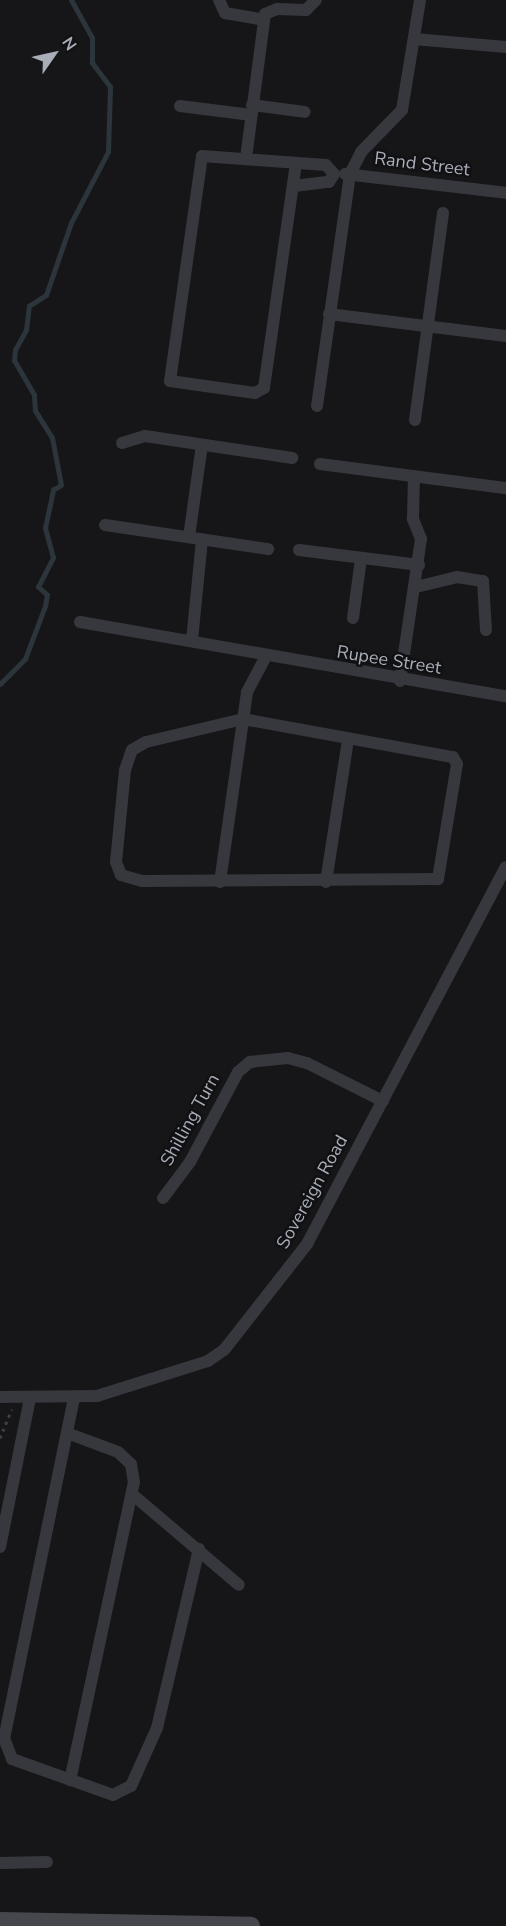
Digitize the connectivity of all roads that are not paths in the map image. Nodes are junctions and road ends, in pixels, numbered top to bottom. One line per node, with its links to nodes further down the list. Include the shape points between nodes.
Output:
1 (219, 0): 4 (street, via 225,13)
2 (315, 0): 4 (street, via 306,10 270,10)
3 (420, 0): 5 (street)
4 (263, 20): 8 (street)
5 (414, 39): 6 (street); 13 (street, via 402,111 361,152)
6 (506, 47)
7 (180, 106): 8 (street)
8 (252, 110): 9 (street); 10 (street)
9 (305, 112)
10 (246, 158): 11 (street); 14 (street, via 208,154 199,162 170,381 255,393 264,388)
11 (296, 164): 12 (street, via 326,165); 14 (street)
12 (334, 174): 13 (street, Rand Street); 14 (street, via 329,182)
13 (350, 174): 15 (street, Rand Street); 17 (street)
14 (294, 186)
15 (506, 193)
16 (442, 213): 18 (street)
17 (329, 314): 18 (street); 20 (street)
18 (427, 326): 19 (street); 21 (street)
19 (506, 336)
20 (317, 406)
21 (415, 420)
22 (122, 443): 23 (street, via 145,436)
23 (202, 445): 24 (street); 29 (street)
24 (292, 458)
25 (320, 464): 26 (street)
26 (414, 476): 27 (street); 34 (street)
27 (506, 488)
28 (105, 525): 29 (street)
29 (189, 537): 30 (street)
30 (202, 539): 31 (street); 39 (street)
31 (268, 549)
32 (299, 550): 33 (street)
33 (361, 559): 34 (street); 36 (street)
34 (419, 565): 35 (street)
35 (416, 587): 38 (street, via 457,577 483,581); 41 (street)
36 (353, 618)
37 (80, 622): 39 (street, Rupee Street)
38 (486, 630)
39 (192, 640): 40 (street, Rupee Street)
40 (266, 657): 41 (street, Rupee Street); 43 (street, via 247,692)
41 (400, 681): 42 (street, Rupee Street)
42 (506, 696)
43 (243, 719): 44 (street); 46 (street); 46 (street, via 138,745 125,770 116,862 121,875 142,882)
44 (348, 740): 47 (street); 47 (street, via 453,757 442,871 433,882)
45 (506, 867): 48 (street, Sovereign Road)
46 (220, 882): 47 (street)
47 (326, 882)
48 (383, 1101): 49 (street, Shilling Turn, via 307,1063 288,1058 250,1062 234,1079 190,1162); 52 (street, Sovereign Road, via 307,1244 224,1350 208,1361 136,1385)
49 (164, 1198)
50 (0, 1397): 51 (street, Sovereign Road)
51 (30, 1398): 52 (street, Sovereign Road); 55 (street)
52 (74, 1398): 53 (street)
53 (67, 1433): 54 (street, via 126,1459 134,1473); 58 (street, via 4,1738 8,1754 18,1764)
54 (132, 1494): 56 (street); 58 (street)
55 (0, 1547)
56 (199, 1549): 57 (street); 58 (street, via 157,1728 132,1786 113,1795)
57 (239, 1585)
58 (70, 1780)
59 (47, 1862): 60 (street)
60 (0, 1863)
61 (0, 1921): 62 (main road)
62 (251, 1926)

